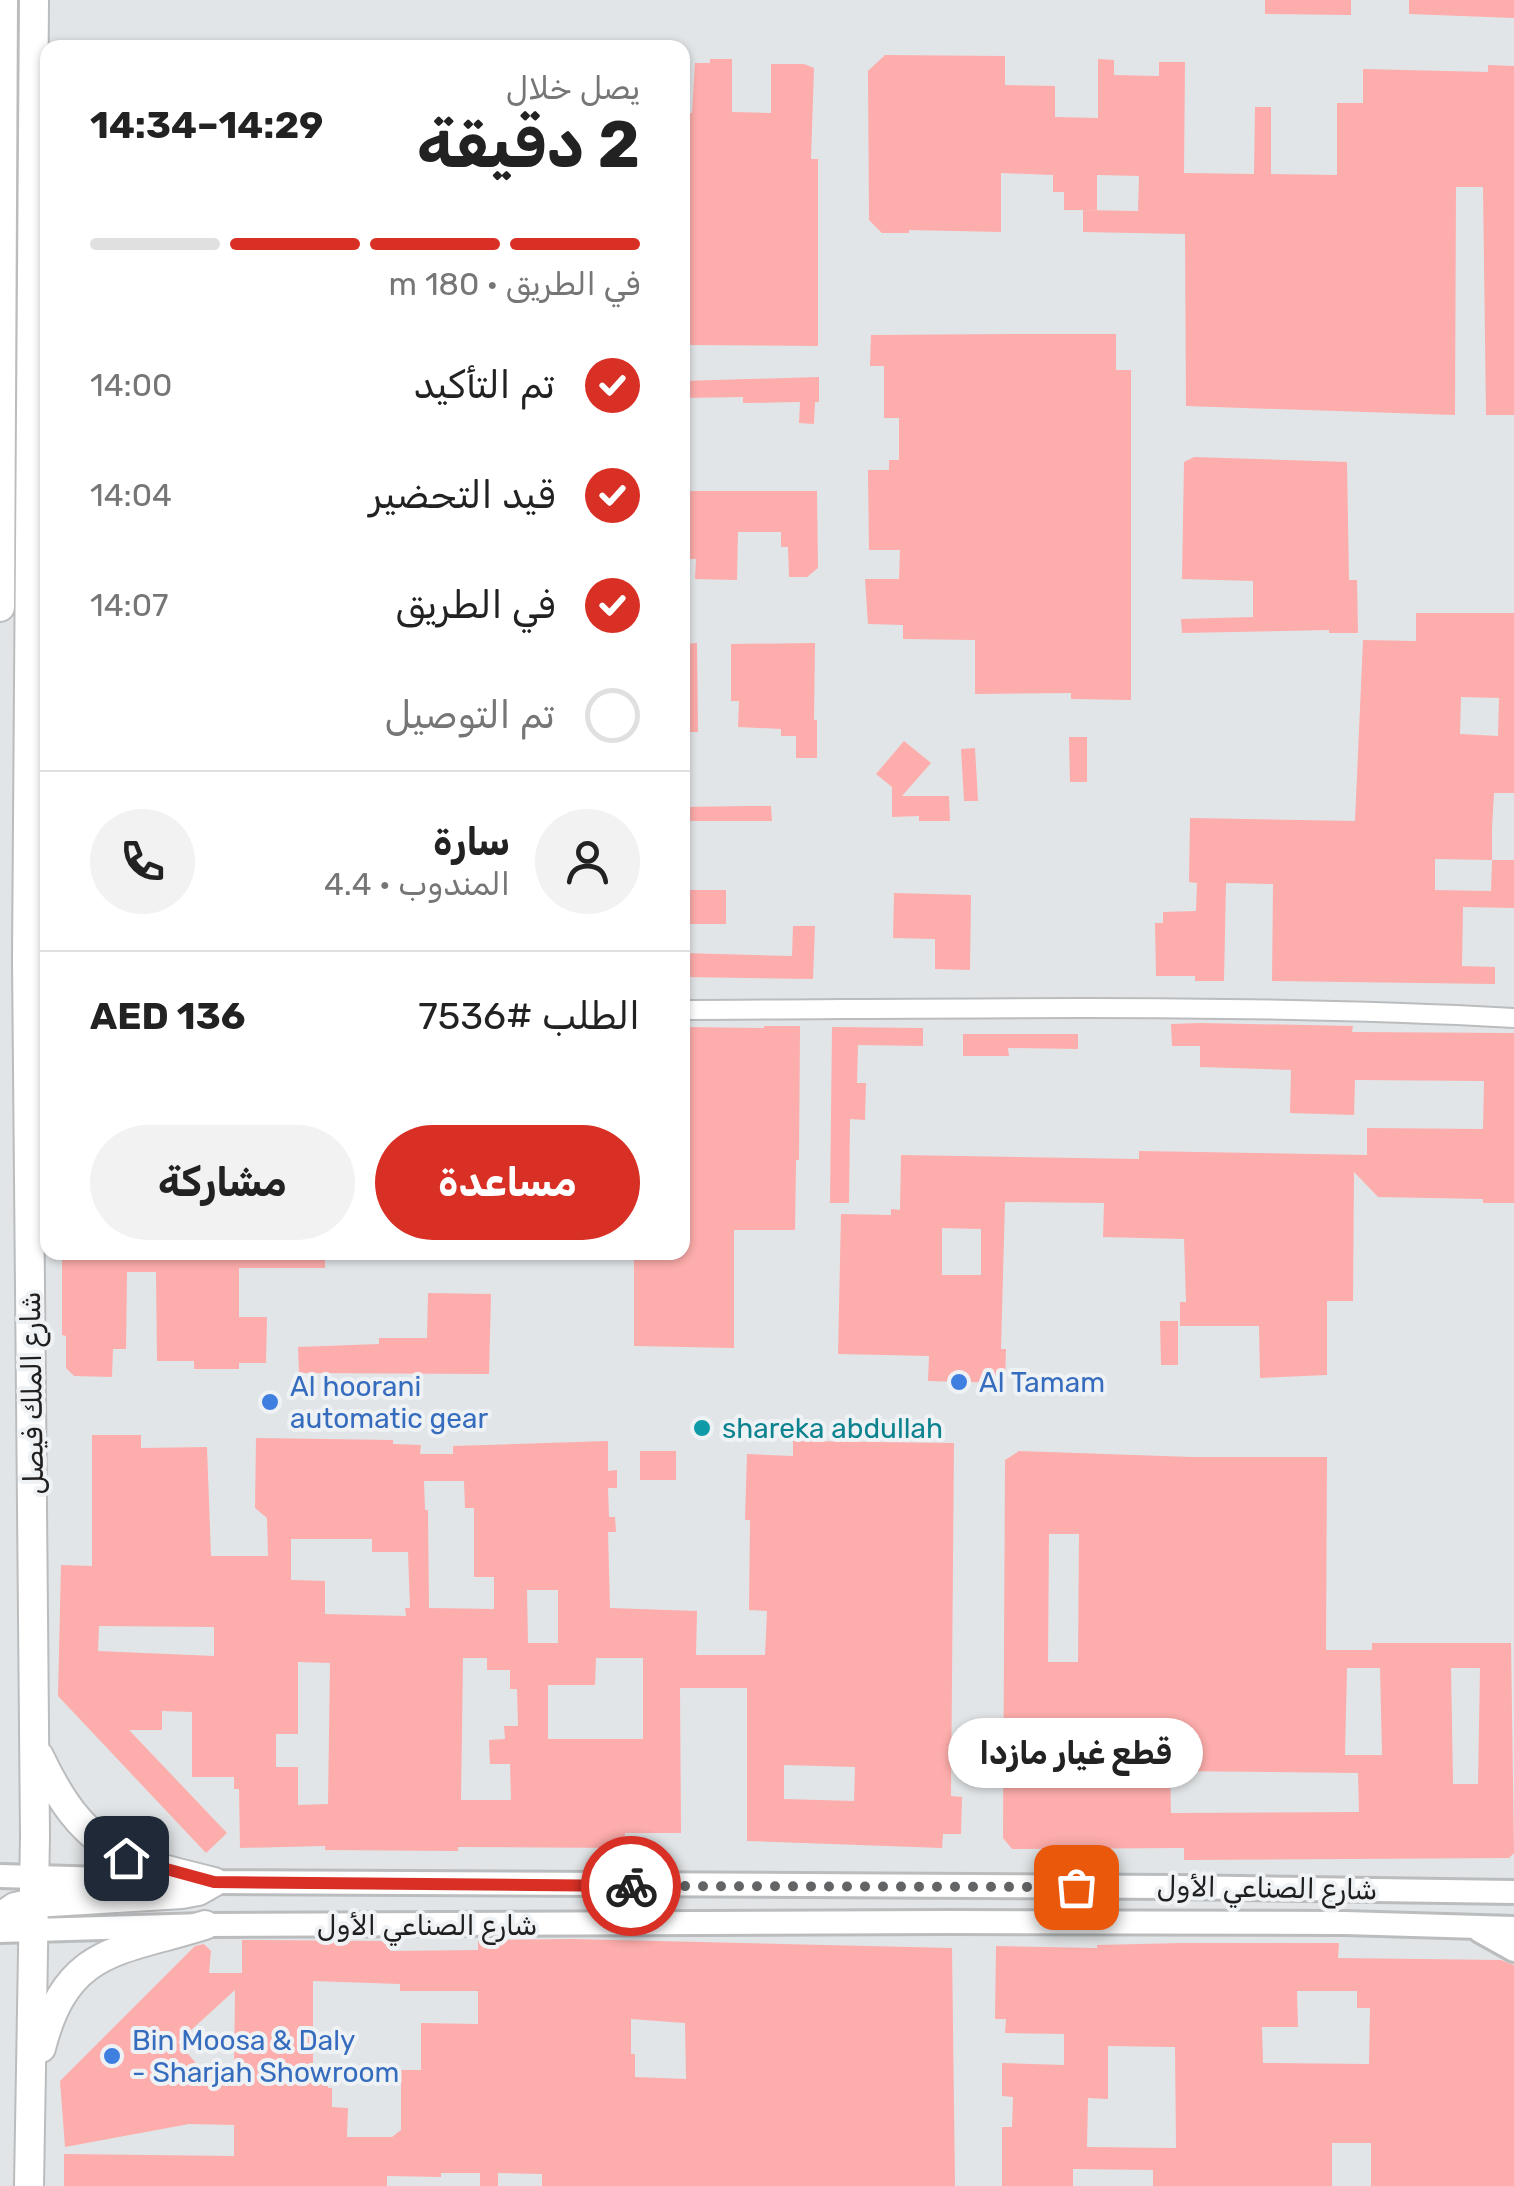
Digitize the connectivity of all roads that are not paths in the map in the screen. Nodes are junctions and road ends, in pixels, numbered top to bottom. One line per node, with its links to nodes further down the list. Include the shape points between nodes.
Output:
1 (34, 0): 5 (main road, شارع الملك فيصل)
2 (2, 9): 3 (main road)
3 (1, 546): 4 (main road)
4 (0, 607)
5 (27, 960): 6 (street); 9 (main road, شارع الملك فيصل)
6 (40, 975)
7 (690, 1010): 8 (street, via 1133,1007)
8 (1514, 1018)
9 (38, 1036): 10 (main road, شارع الملك فيصل)
10 (34, 1747): 12 (main road, via 64,1805 99,1842 126,1858); 15 (main road, شارع الملك فيصل)
11 (0, 1876): 15 (main road, شارع الصناعي الأول)
12 (214, 1882): 13 (main road, شارع الصناعي الأول); 15 (main road, via 182,1894)
13 (1510, 1889)
14 (0, 1899): 15 (main road)
15 (34, 1903): 16 (main road); 17 (main road, شارع الصناعي الأول); 20 (main road, شارع الصناعي الأول); 22 (main road, شارع الملك فيصل)
16 (0, 1917)
17 (205, 1926): 18 (main road, شارع الصناعي الأول, via 1171,1922); 22 (main road, via 127,1945 84,1968 50,2018)
18 (1472, 1928): 19 (main road, شارع الصناعي الأول); 21 (main road)
19 (1514, 1928)
20 (0, 1931)
21 (1514, 1950)
22 (31, 2098): 23 (main road, شارع الملك فيصل)
23 (28, 2186)

